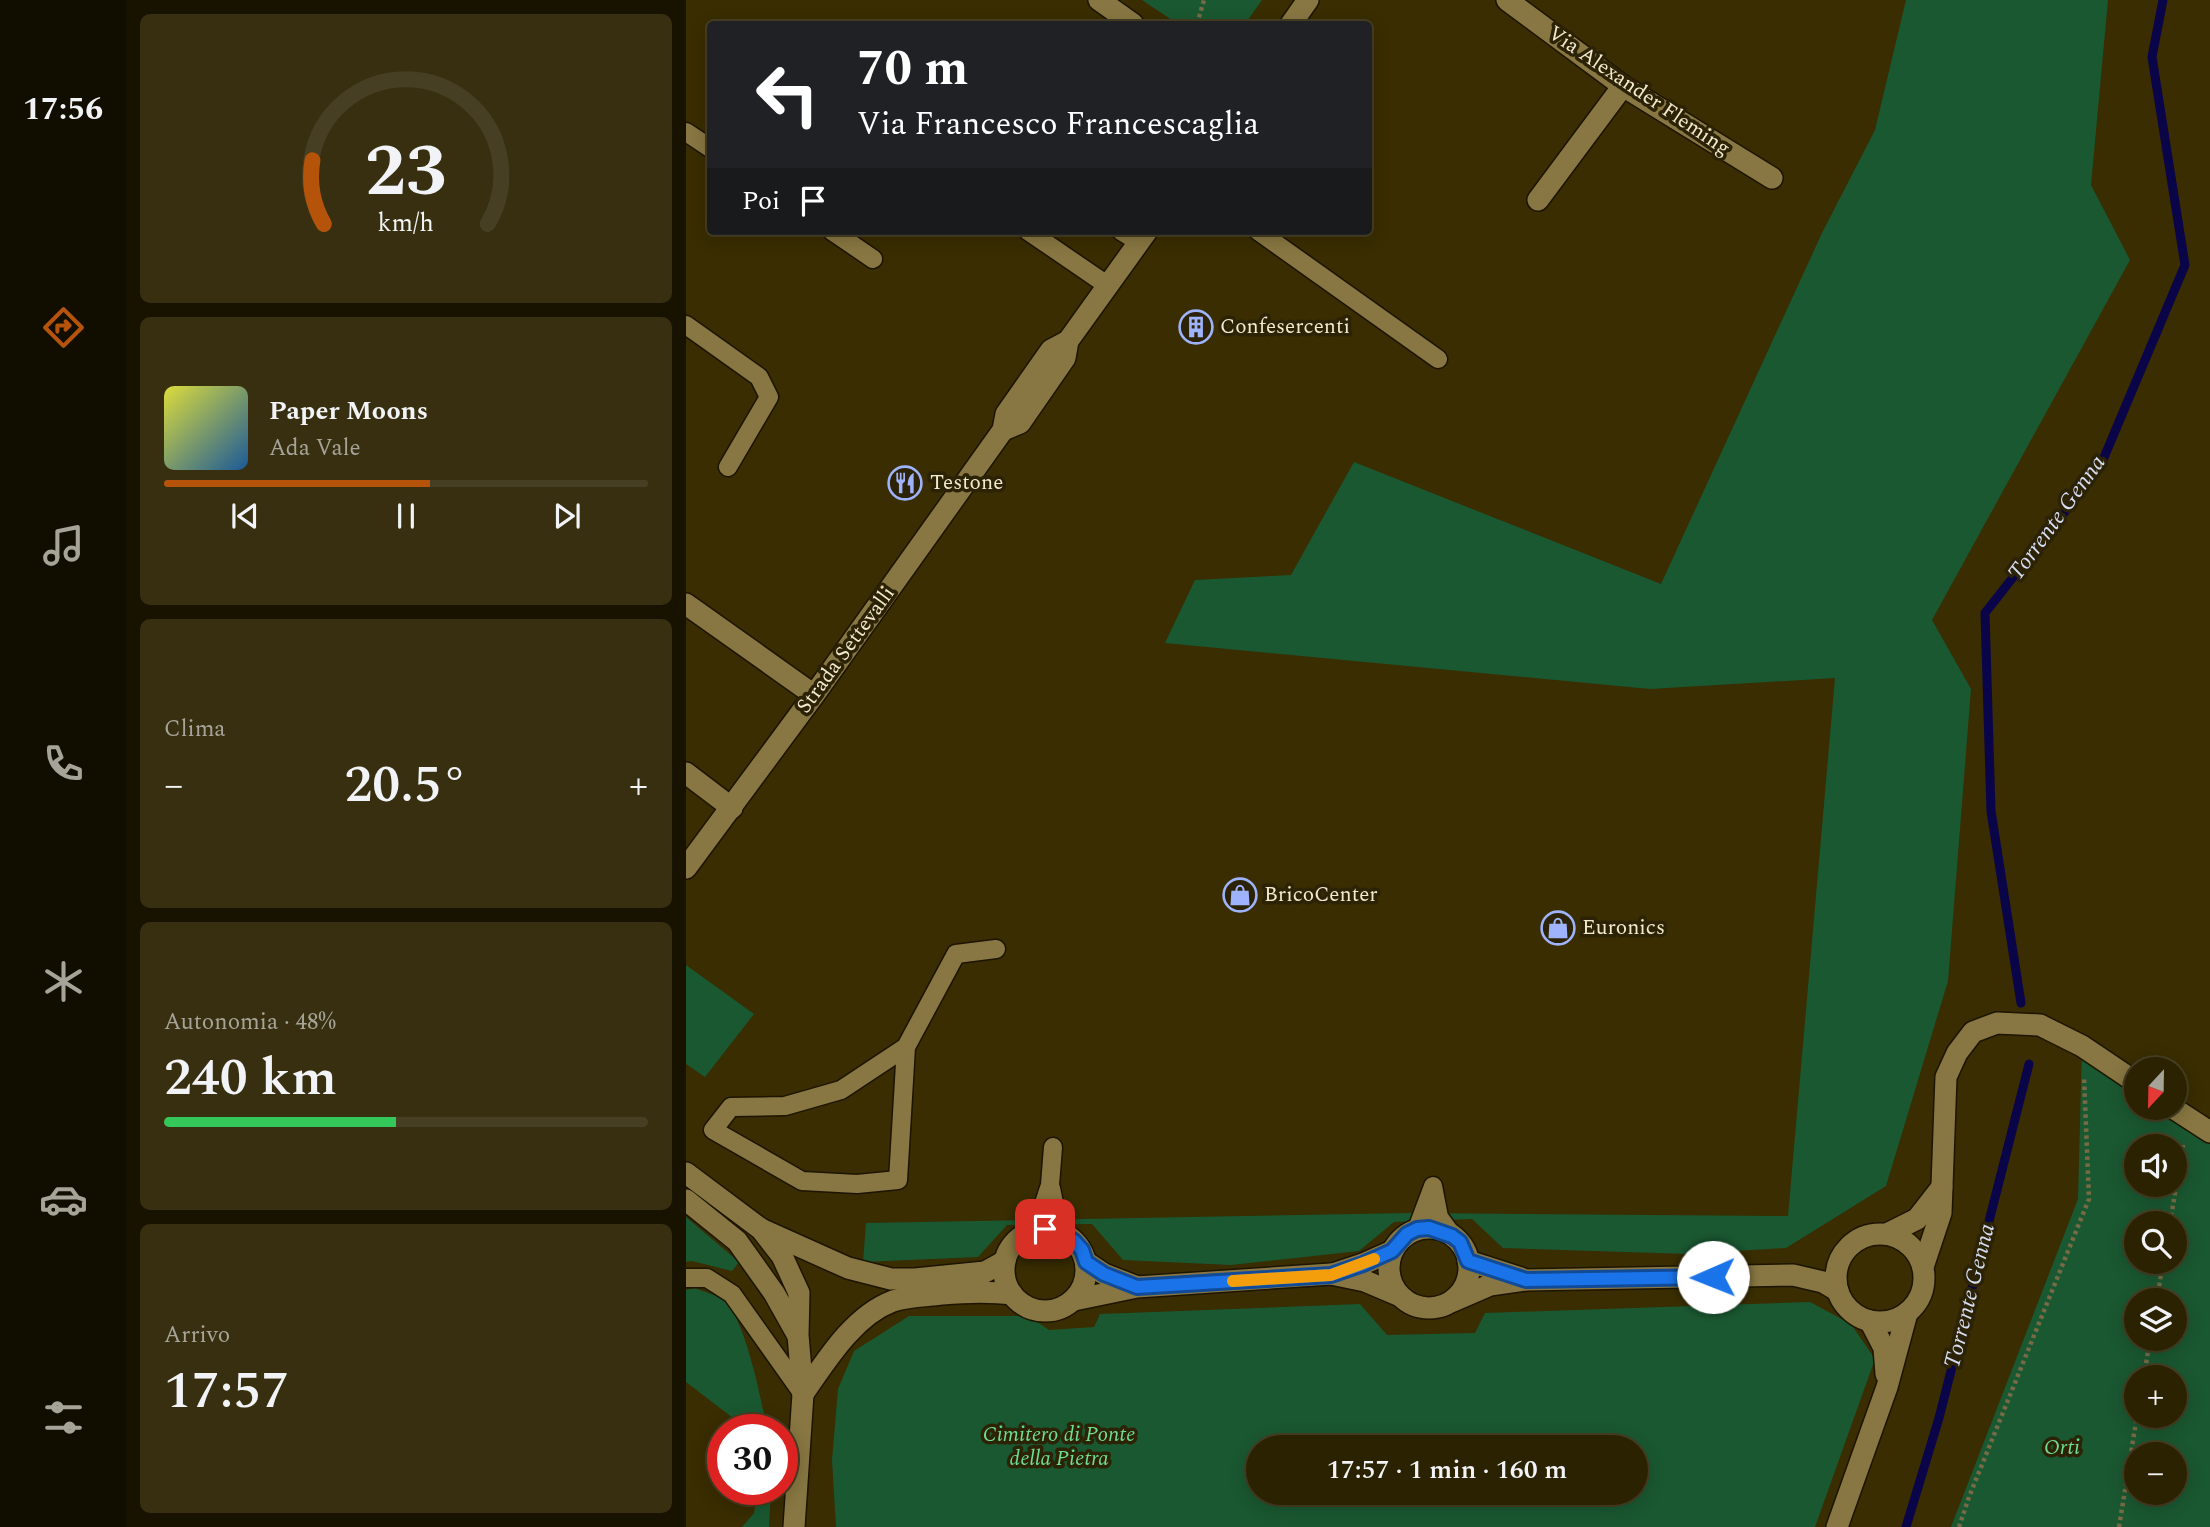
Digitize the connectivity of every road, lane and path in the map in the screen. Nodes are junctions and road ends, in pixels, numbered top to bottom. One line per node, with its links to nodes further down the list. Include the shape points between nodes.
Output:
1 (1099, 0): 5 (street)
2 (1204, 0): 6 (path)
3 (1308, 0): 7 (street)
4 (1507, 0): 8 (street, Via Alexander Fleming)
5 (1129, 21)
6 (1198, 21)
7 (1293, 21)
8 (1623, 86): 11 (street, Via Alexander Fleming); 12 (street)
9 (686, 132): 10 (lane)
10 (707, 146)
11 (1772, 178)
12 (1538, 200)
13 (838, 235): 17 (lane)
14 (1034, 235): 18 (lane)
15 (1136, 235): 18 (street, Strada Settevalli)
16 (1264, 235): 20 (lane)
17 (873, 258)
18 (1107, 285): 23 (street, Strada Settevalli, via 1068,341 1051,350 1006,414 1003,430)
19 (686, 325): 21 (lane, via 759,377 769,397)
20 (1438, 359)
21 (728, 467)
22 (686, 604): 23 (street)
23 (814, 695): 25 (street, Strada Settevalli)
24 (686, 773): 25 (street)
25 (732, 808): 26 (street, Strada Settevalli)
26 (686, 868)
27 (996, 949): 29 (lane, via 956,954)
28 (2082, 1046): 30 (street); 37 (street, via 2039,1025 1997,1023 1973,1032 1947,1077); 70 (path, via 2089,1199)
29 (906, 1047): 29 (lane, via 898,1180 858,1184 802,1181 713,1130 731,1107 785,1106 841,1090)
30 (2124, 1074)
31 (2188, 1118): 33 (street)
32 (2179, 1120): 39 (path)
33 (2210, 1132)
34 (1053, 1147): 36 (lane)
35 (686, 1173): 40 (street)
36 (1050, 1185): 42 (lane); 43 (lane)
37 (1942, 1187): 44 (street, via 1917,1219); 51 (street, via 1941,1213)
38 (686, 1200): 64 (street, via 737,1241)
39 (2171, 1211)
40 (761, 1229): 48 (street, via 848,1268 891,1279 985,1272); 64 (street, via 782,1256 799,1293)
41 (1417, 1229): 45 (street); 45 (lane, via 1433,1186 1439,1217); 46 (street)
42 (1035, 1230): 43 (street); 48 (street, via 1016,1241)
43 (1064, 1234): 50 (street, via 1082,1250)
44 (1888, 1234): 47 (street, via 1861,1237); 51 (street, via 1910,1245)
45 (1452, 1236): 49 (street, via 1460,1242)
46 (1392, 1251): 52 (street); 59 (street, via 1388,1274)
47 (1842, 1256): 53 (street); 57 (street, via 1837,1267)
48 (1005, 1261): 58 (street)
49 (1468, 1261): 55 (street); 61 (street, via 1466,1283)
50 (1086, 1262): 56 (street); 60 (street, via 1082,1289)
51 (1923, 1267): 62 (street, via 1922,1292)
52 (1331, 1275): 56 (street); 59 (street, via 1365,1281)
53 (1793, 1275): 55 (street); 57 (street)
54 (686, 1278): 66 (lane, via 707,1278 732,1294)
55 (1526, 1280): 61 (street, via 1490,1285)
56 (1137, 1287): 60 (street)
57 (1838, 1291): 63 (street, via 1850,1310)
58 (1012, 1294): 60 (street, via 1020,1303 1042,1311); 66 (street, via 986,1291 915,1297 877,1309 830,1355)
59 (1398, 1295): 61 (street, via 1418,1308 1442,1307)
60 (1074, 1300)
61 (1453, 1301)
62 (1907, 1313): 63 (street, via 1883,1322); 65 (street)
63 (1870, 1321): 65 (street, via 1884,1348)
64 (798, 1335): 66 (street)
65 (1887, 1387): 69 (street)
66 (803, 1394): 68 (street)
67 (2135, 1428): 71 (path)
68 (794, 1527)
69 (1837, 1527)
70 (1959, 1527)
71 (2119, 1527)

